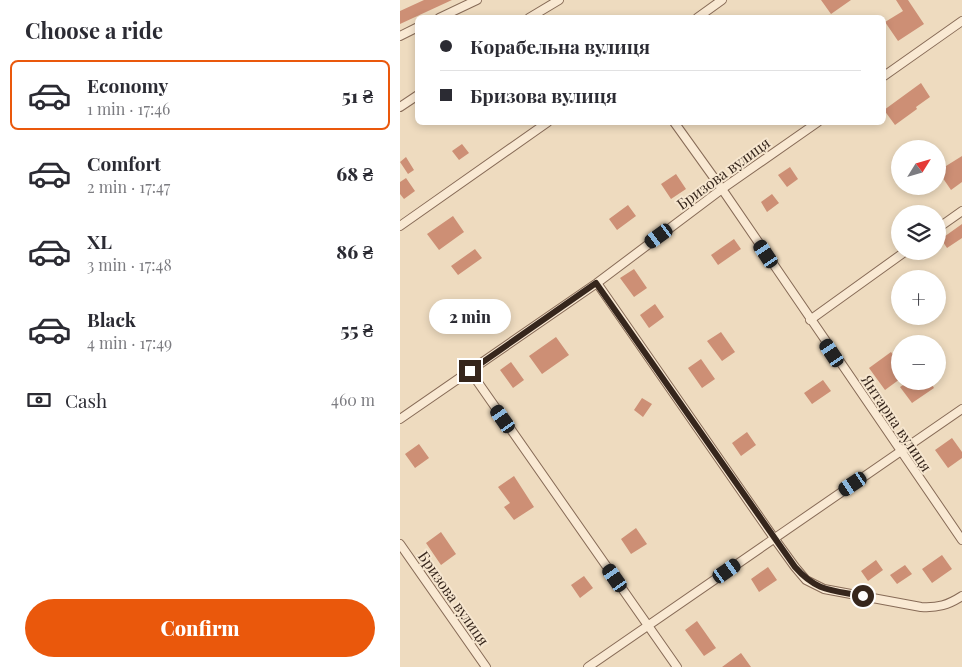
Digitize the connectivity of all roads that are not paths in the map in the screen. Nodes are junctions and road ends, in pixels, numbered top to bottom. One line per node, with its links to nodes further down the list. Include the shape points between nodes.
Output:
1 (477, 0): 4 (street)
2 (559, 0): 5 (street)
3 (722, 0): 6 (street)
4 (445, 15)
5 (533, 15)
6 (701, 15)
7 (962, 21): 10 (street)
8 (415, 29): 9 (street)
9 (400, 36)
10 (886, 75)
11 (415, 97): 12 (street)
12 (400, 107)
13 (544, 125): 19 (street)
14 (676, 125): 16 (street, Янтарна вулиця)
15 (814, 125): 16 (street, Бризова вулиця)
16 (722, 189): 21 (street, Бризова вулиця); 22 (street, Янтарна вулиця)
17 (962, 211): 18 (street)
18 (946, 222)
19 (400, 226)
20 (893, 260): 22 (street)
21 (596, 283): 23 (street, Бризова вулиця); 27 (street)
22 (810, 320): 26 (street, Янтарна вулиця)
23 (470, 371): 25 (street, Бризова вулиця); 31 (street)
24 (962, 409): 26 (street)
25 (400, 419)
26 (900, 452): 27 (street); 28 (street, Янтарна вулиця)
27 (774, 538): 30 (street, via 806,580 824,589 936,608); 31 (street)
28 (962, 540)
29 (400, 544): 32 (street, Бризова вулиця)
30 (962, 596)
31 (648, 625): 33 (street); 34 (street)
32 (486, 667)
33 (588, 667)
34 (677, 667)

